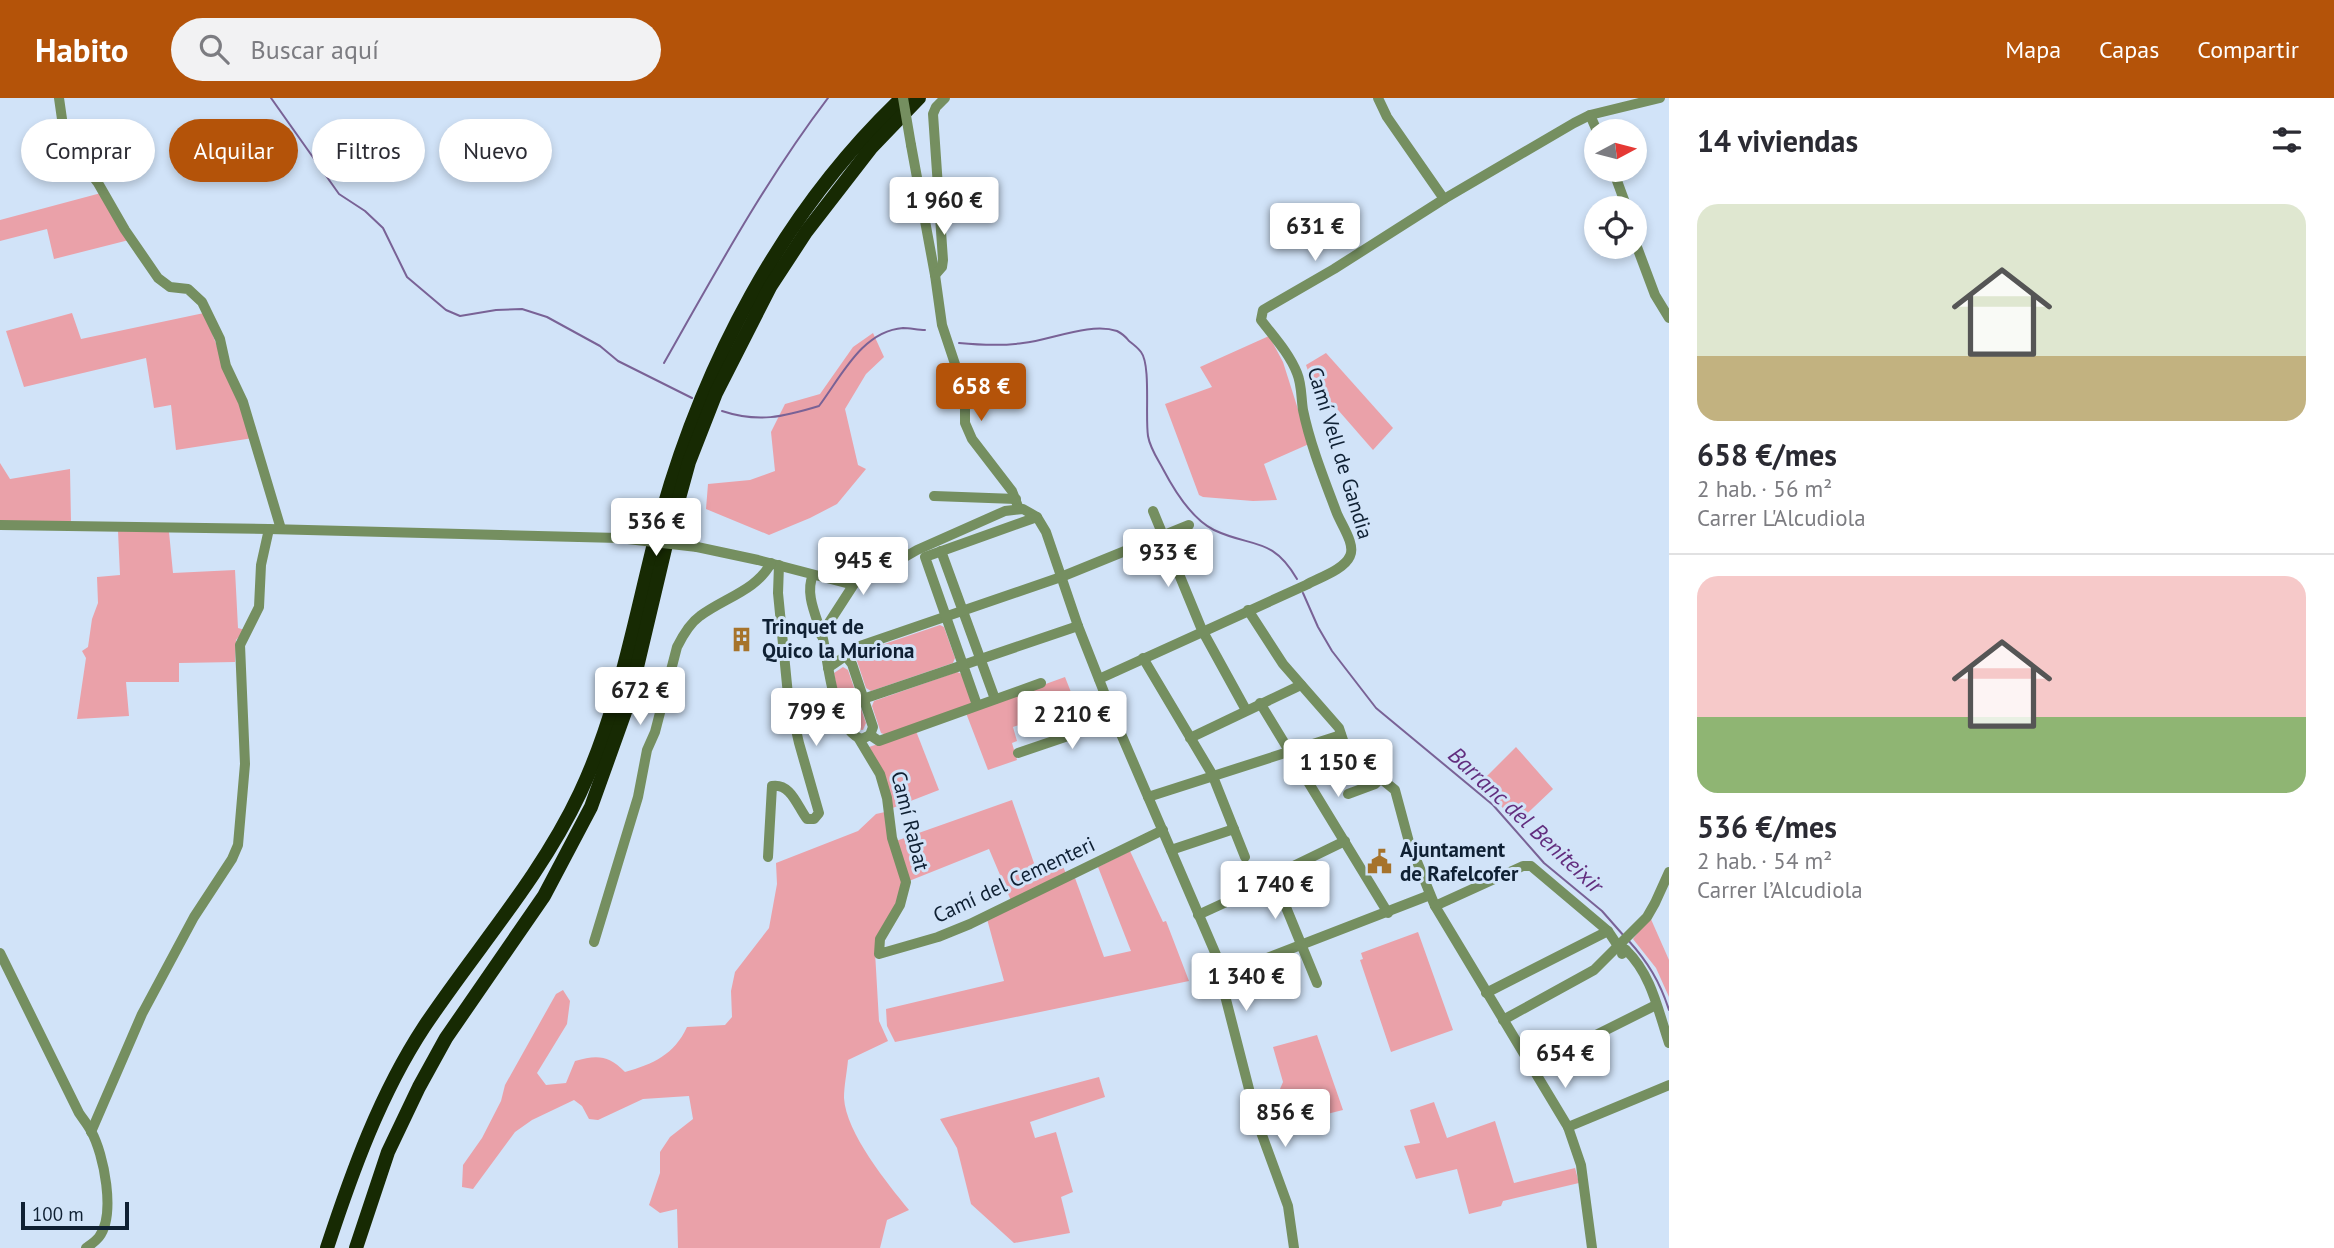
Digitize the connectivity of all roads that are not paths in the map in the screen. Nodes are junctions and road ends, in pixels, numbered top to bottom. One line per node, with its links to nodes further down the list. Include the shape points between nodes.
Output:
1 (59, 98): 20 (street, via 69,145 99,183 158,278 170,287 188,289 202,302 243,402)
2 (903, 98): 11 (street, bridge); 86 (highway, via 863,137 794,227 754,290 704,389 673,473 612,713 585,781 531,879 422,1030 397,1074 366,1140)
3 (919, 98): 87 (highway, via 871,148 806,232 770,287 716,393 689,462 629,701 591,807 544,896 446,1038 419,1087 388,1152)
4 (945, 98): 11 (street, via 933,114 943,260)
5 (1377, 98): 9 (street)
6 (1660, 98): 7 (street, Camí Vell de Gandia)
7 (1590, 115): 8 (street); 9 (street, Camí Vell de Gandia)
8 (1592, 119)
9 (1444, 199): 27 (street, Camí Vell de Gandia, via 1261,314 1298,376 1309,434 1352,550 1344,563 1306,585)
10 (1642, 259): 12 (street)
11 (935, 275): 14 (street, via 944,337 965,394 968,432)
12 (1669, 318)
13 (934, 496): 14 (street)
14 (1018, 504): 16 (street); 26 (street)
15 (1153, 512): 21 (street)
16 (1037, 517): 22 (street); 25 (street)
17 (0, 525): 19 (street)
18 (1189, 525): 21 (street)
19 (269, 529): 20 (street); 84 (street, via 259,607 240,645 245,764 238,845 142,1014)
20 (281, 529): 23 (street, bridge, via 619,538 697,547)
21 (1163, 536): 25 (street); 31 (street)
22 (941, 551): 28 (street); 29 (street, via 925,557)
23 (775, 564): 24 (street); 61 (street, via 788,695 819,813 807,819 785,788 772,786); 70 (street, via 753,584 701,615 677,647)
24 (813, 575): 26 (street); 32 (street, Camí Rabat, via 810,594)
25 (1061, 578): 28 (street); 30 (street)
26 (854, 584): 32 (street)
27 (1248, 610): 31 (street); 40 (street)
28 (963, 611): 29 (street); 35 (street)
29 (945, 616): 33 (street); 36 (street)
30 (1078, 626): 35 (street); 38 (street)
31 (1202, 631): 34 (street); 45 (street)
32 (821, 635): 37 (street, Camí Rabat)
33 (845, 655): 37 (street); 41 (street)
34 (1143, 658): 38 (street); 49 (street)
35 (980, 659): 36 (street); 42 (street)
36 (963, 664): 41 (street); 44 (street)
37 (828, 668): 50 (street, Camí Rabat, via 835,702)
38 (1099, 679): 46 (street)
39 (1041, 682): 42 (street)
40 (1301, 685): 43 (street); 48 (street)
41 (863, 699): 47 (street, via 873,727)
42 (995, 699): 44 (street)
43 (1259, 703): 45 (street); 51 (street)
44 (977, 705): 47 (street, via 879,741)
45 (1246, 710): 49 (street)
46 (1115, 720): 52 (street); 56 (street)
47 (870, 735): 50 (street)
48 (1341, 735): 51 (street); 54 (street, via 1352,755)
49 (1190, 738): 53 (street)
50 (859, 739): 74 (street, Camí Rabat, via 880,774 906,882 900,905 880,939)
51 (1291, 751): 53 (street); 59 (street)
52 (1018, 753)
53 (1213, 776): 56 (street); 57 (street)
54 (1380, 779): 55 (street); 65 (street, via 1397,795)
55 (1348, 794)
56 (1148, 797): 58 (street)
57 (1234, 829): 60 (street); 62 (street)
58 (1163, 830): 60 (street); 74 (street, Camí del Cementeri, via 1014,904 938,937)
59 (1345, 841): 64 (street); 67 (street)
60 (1171, 850): 68 (street)
61 (768, 857)
62 (1245, 857)
63 (1669, 872): 71 (street, via 1656,903)
64 (1277, 879): 68 (street); 72 (street)
65 (1430, 895): 66 (street); 67 (street)
66 (1435, 906): 69 (street, via 1531,866); 77 (street)
67 (1388, 912): 72 (street)
68 (1198, 915): 75 (street)
69 (1608, 931): 71 (street); 77 (street)
70 (594, 942)
71 (1626, 943): 78 (street); 79 (street, via 1586,976)
72 (1302, 944): 75 (street, via 1231,972); 76 (street)
73 (0, 953): 84 (street)
74 (879, 954)
75 (1223, 971): 88 (street, via 1222,984 1258,1124 1286,1196)
76 (1317, 983)
77 (1486, 993): 79 (street)
78 (1657, 1004): 80 (street); 81 (street)
79 (1503, 1020): 81 (street)
80 (1669, 1043)
81 (1532, 1067): 83 (street)
82 (1669, 1085): 83 (street)
83 (1568, 1127): 89 (street, via 1581,1165)
84 (91, 1132): 85 (street, via 105,1180 106,1214 100,1236)
85 (86, 1248)
86 (327, 1248)
87 (356, 1248)
88 (1294, 1248)
89 (1592, 1248)

